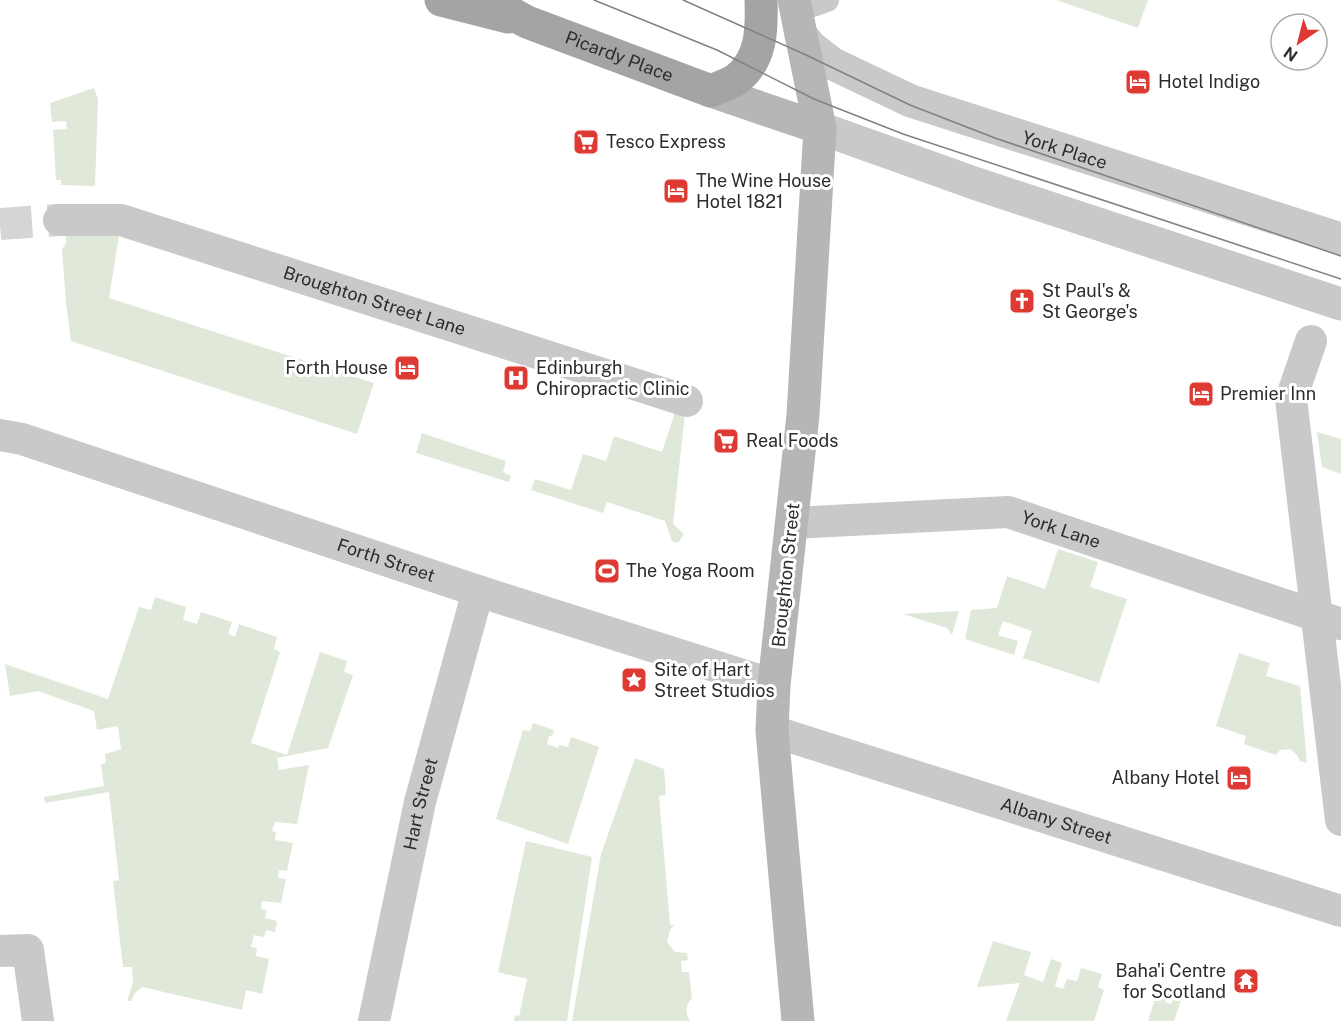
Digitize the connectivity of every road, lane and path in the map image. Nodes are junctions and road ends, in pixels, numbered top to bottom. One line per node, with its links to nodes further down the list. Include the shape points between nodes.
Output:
1 (441, 0): 6 (main road, Picardy Place)
2 (487, 0): 6 (main road, Picardy Place)
3 (761, 0): 7 (main road, via 758,51 737,78)
4 (827, 0): 5 (street)
5 (797, 15): 8 (main road); 10 (street, York Place, via 811,47 833,64 911,101)
6 (528, 22): 7 (main road, Picardy Place)
7 (711, 91): 8 (main road, Picardy Place)
8 (820, 128): 11 (street); 15 (main road, Broughton Street, via 803,415)
9 (59, 220): 13 (street, Broughton Street Lane, via 121,220)
10 (1341, 239)
11 (1341, 304)
12 (1311, 341): 17 (street, via 1291,399)
13 (687, 401)
14 (0, 435): 16 (street, Forth Street, via 22,439)
15 (792, 523): 17 (street, York Lane, via 1008,512); 18 (main road, Broughton Street)
16 (478, 591): 18 (street, Forth Street); 24 (street, Hart Street, via 420,802)
17 (1329, 620): 20 (street)
18 (774, 685): 19 (main road, Broughton Street)
19 (772, 731): 21 (street, Albany Street); 25 (main road, Broughton Street)
20 (1341, 820)
21 (1341, 911)
22 (0, 951): 23 (street, via 27,950)
23 (38, 1021)
24 (374, 1021)
25 (798, 1021)

